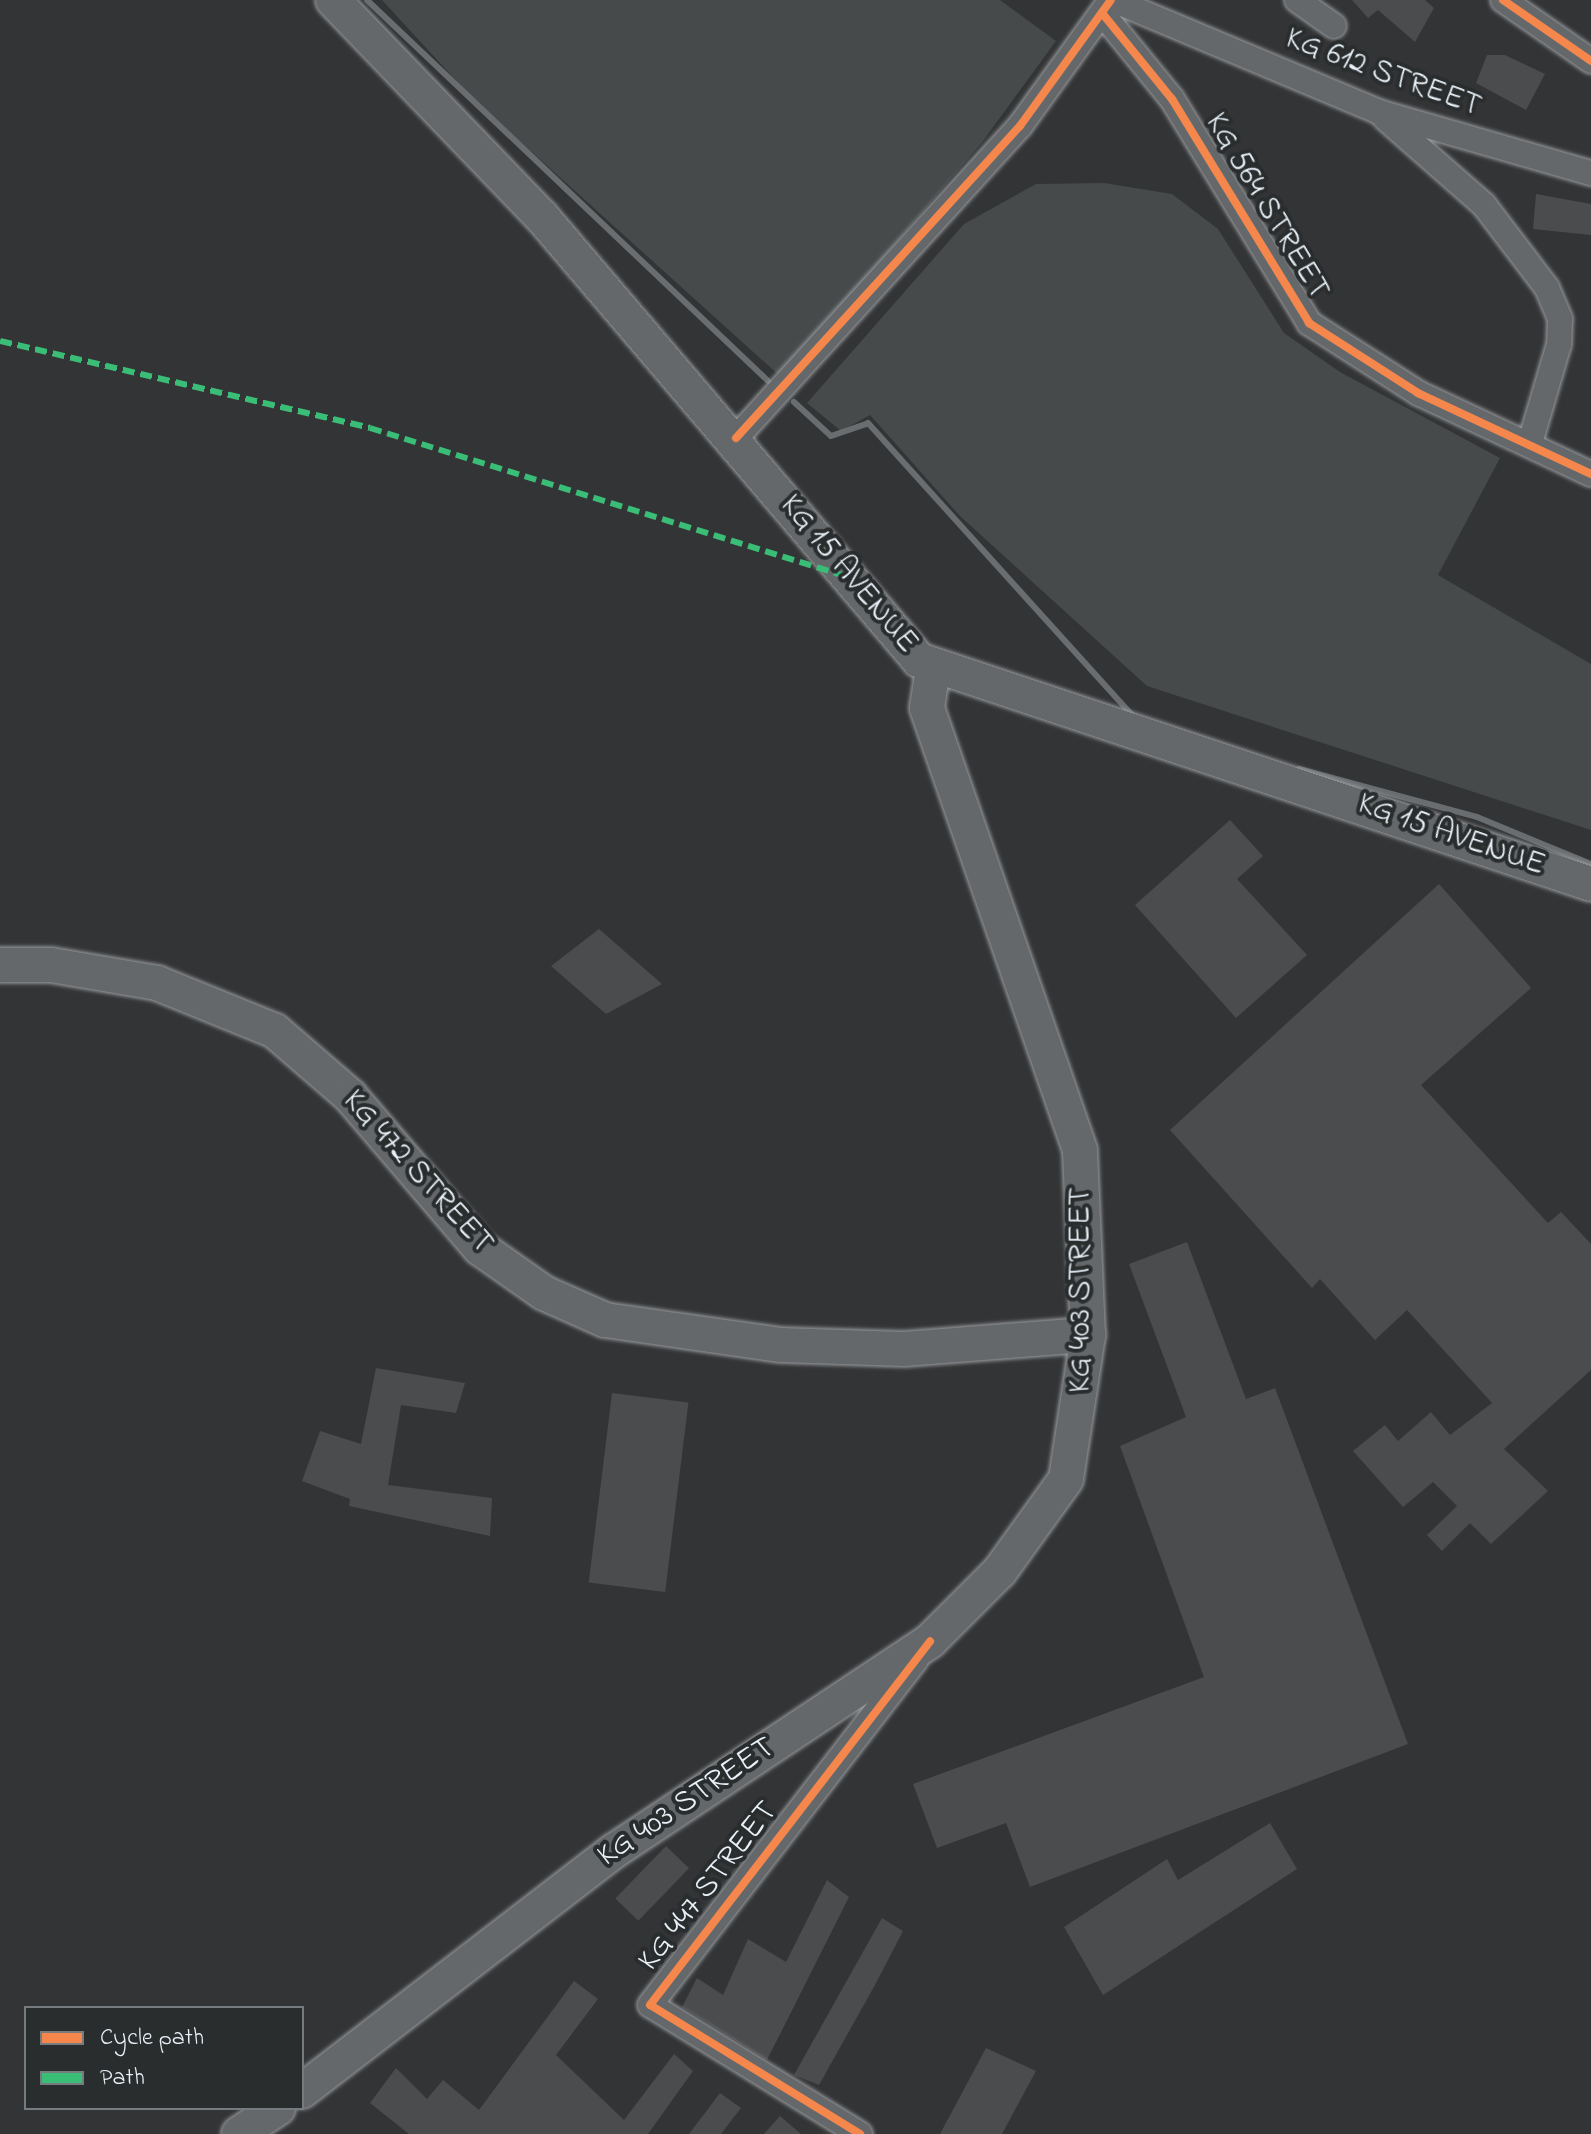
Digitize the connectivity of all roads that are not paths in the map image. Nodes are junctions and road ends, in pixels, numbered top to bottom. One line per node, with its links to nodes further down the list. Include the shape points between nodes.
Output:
1 (333, 0): 9 (main road, KG 15 AVENUE, via 542,217)
2 (1297, 0): 5 (street)
3 (1503, 0): 6 (street)
4 (1109, 4): 7 (street, KG 612 STREET); 9 (street, via 1003,146); 10 (street, KG 564 STREET, via 1309,323 1418,393)
5 (1334, 26)
6 (1591, 61)
7 (1379, 112): 8 (street, KG 612 STREET); 10 (street, via 1484,205 1547,288 1560,319 1559,344)
8 (1591, 173)
9 (736, 438): 12 (main road, KG 15 AVENUE, via 886,627)
10 (1530, 443): 11 (street, KG 564 STREET)
11 (1591, 474)
12 (933, 668): 13 (main road, KG 15 AVENUE, via 1125,725); 15 (main road, KG 403 STREET, via 927,708 1080,1150)
13 (1591, 884)
14 (0, 965): 15 (main road, KG 472 STREET, via 51,965 157,983 275,1031 350,1096 480,1248 533,1287 605,1320 781,1345 904,1349)
15 (1088, 1335): 16 (main road, KG 403 STREET, via 1066,1479 1010,1559)
16 (930, 1641): 17 (main road, KG 403 STREET, via 614,1851); 20 (street, KG 447 STREET, via 650,2005)
17 (304, 2089)
18 (275, 2110): 19 (main road)
19 (239, 2134)
20 (860, 2134)

